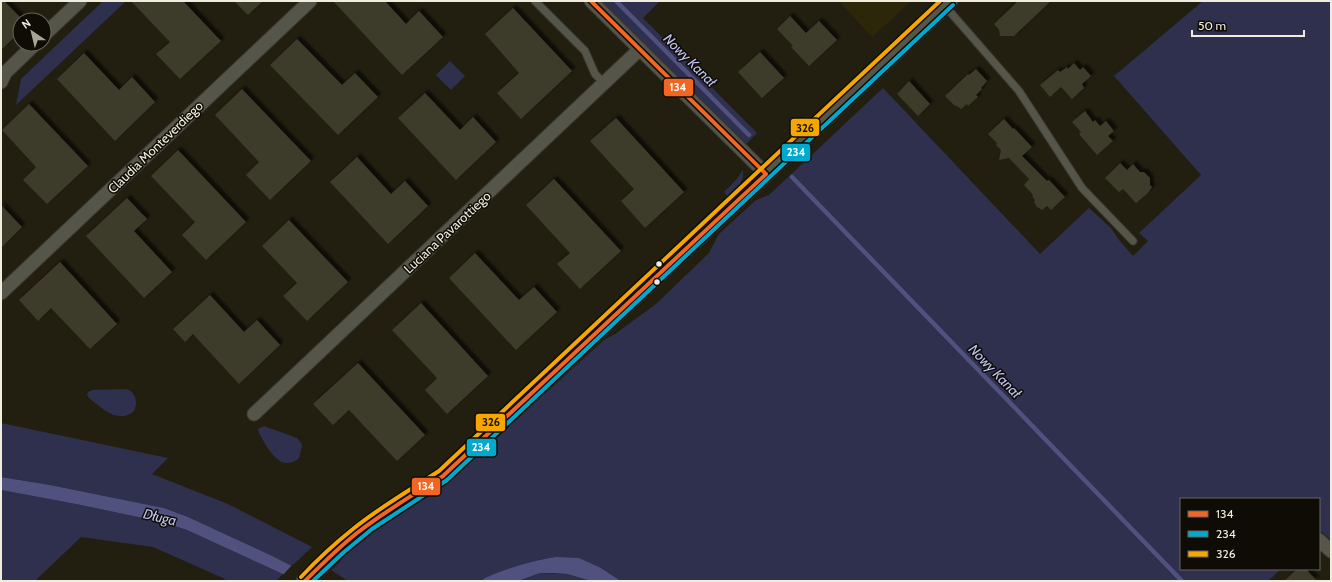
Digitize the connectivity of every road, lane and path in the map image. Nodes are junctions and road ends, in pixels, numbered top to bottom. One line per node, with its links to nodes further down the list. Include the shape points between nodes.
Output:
1 (80, 1): 6 (street)
2 (310, 1): 13 (street, Claudia Monteverdiego)
3 (535, 1): 10 (lane, via 585,51 595,74)
4 (591, 1): 7 (street)
5 (947, 3): 11 (street); 12 (lane, via 1019,91 1082,188)
6 (52, 27)
7 (640, 49): 10 (street, Luciana Pavarottiego); 11 (street)
8 (27, 52): 9 (street, via 5,73)
9 (1, 82)
10 (604, 83): 14 (street, Luciana Pavarottiego)
11 (766, 174): 17 (street, via 443,476 377,518)
12 (1133, 242)
13 (1, 293)
14 (254, 414)
15 (1320, 541): 16 (street)
16 (1331, 551)
17 (304, 581)

